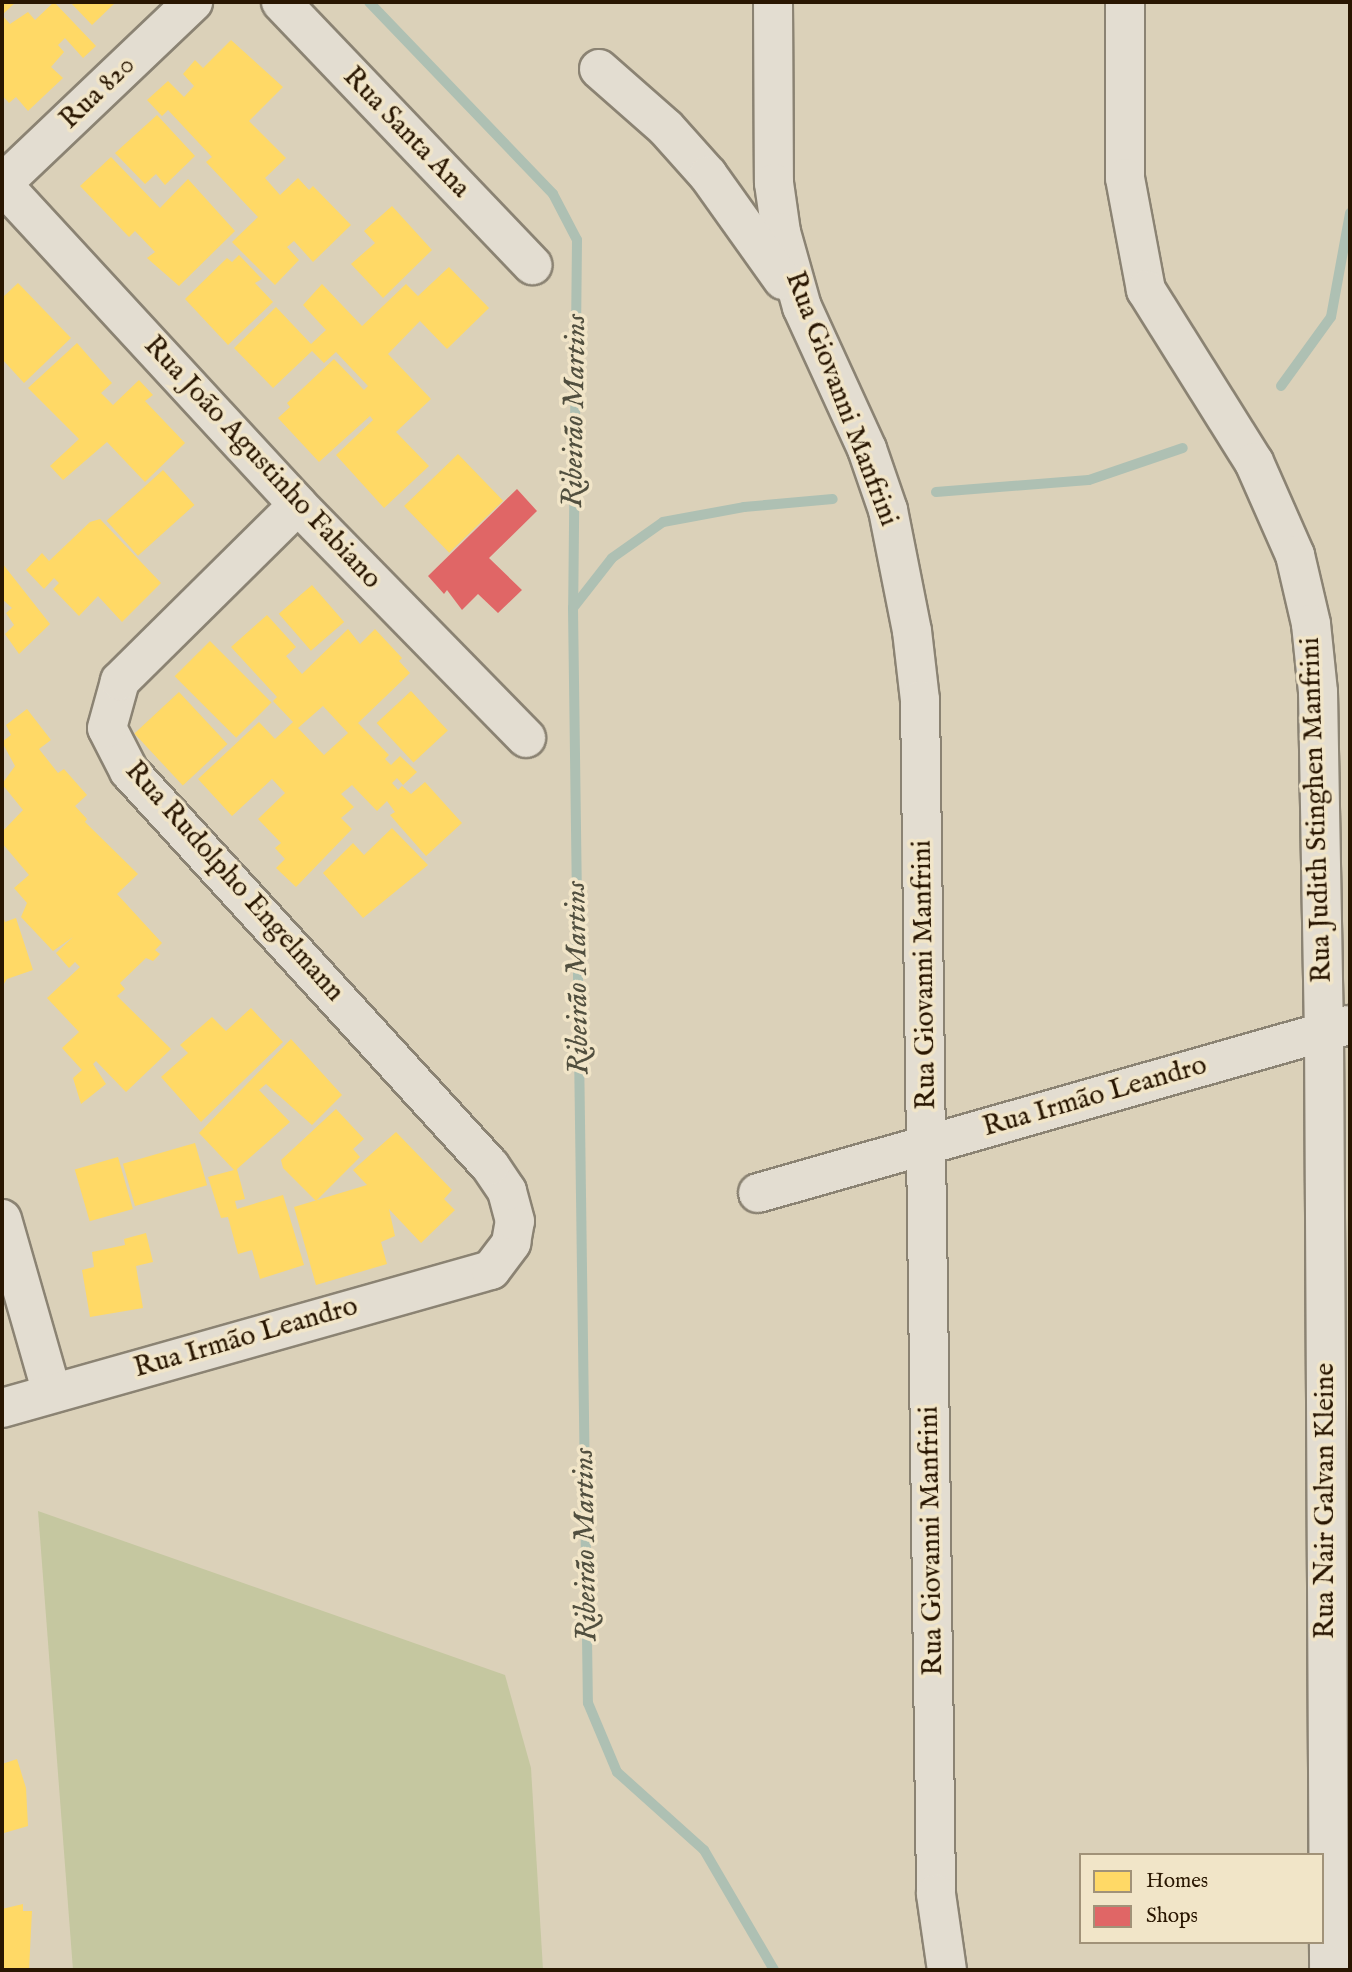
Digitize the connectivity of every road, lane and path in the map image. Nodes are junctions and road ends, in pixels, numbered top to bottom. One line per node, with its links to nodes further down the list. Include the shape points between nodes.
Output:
1 (193, 2): 6 (street, Rua 820)
2 (281, 2): 7 (street, Rua Santa Ana)
3 (773, 2): 8 (street, Rua Giovanni Manfrini, via 774,183 781,232)
4 (1125, 2): 11 (street, Rua Judith Stinghen Manfrini, via 1125,178 1146,290 1254,462 1295,555 1311,624)
5 (598, 69): 8 (street, via 666,128 708,175)
6 (2, 184): 9 (street, Rua João Agustinho Fabiano)
7 (531, 265)
8 (802, 307): 12 (street, Rua Giovanni Manfrini, via 867,449 888,510 912,631 920,700)
9 (298, 505): 10 (street, Rua João Agustinho Fabiano); 15 (street, Rua Rudolpho Engelmann, via 120,681 107,728 129,771 490,1166 507,1191 515,1221 511,1243)
10 (526, 738)
11 (1337, 1028): 12 (street, Rua Irmão Leandro); 19 (street, Rua Nair Galvan Kleine)
12 (929, 1145): 13 (street, Rua Irmão Leandro); 18 (street, Rua Giovanni Manfrini, via 936,1894)
13 (758, 1194)
14 (2, 1219): 16 (street)
15 (491, 1270): 16 (street, Rua Irmão Leandro)
16 (52, 1393): 17 (street, Rua Irmão Leandro)
17 (2, 1408)
18 (947, 1970)
19 (1329, 1970)

